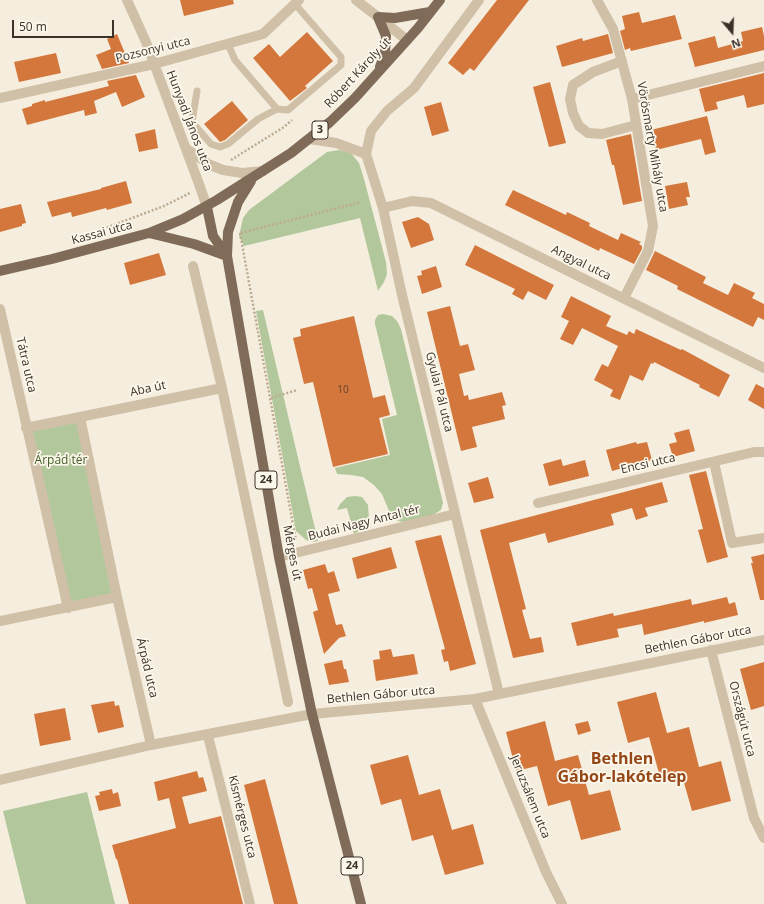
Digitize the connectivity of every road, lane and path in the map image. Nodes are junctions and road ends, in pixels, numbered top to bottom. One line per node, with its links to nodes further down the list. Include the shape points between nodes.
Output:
1 (127, 0): 12 (street, Hunyadi János utca)
2 (356, 0): 8 (street)
3 (440, 0): 7 (main road, Róbert Károly út / 3)
4 (479, 0): 22 (street, via 414,88 387,111 371,131)
5 (597, 0): 11 (street, Vörösmarty Mihály utca, via 613,29)
6 (297, 2): 10 (street, Pozsonyi utca, via 263,34); 18 (lane, via 341,57 341,65 288,110)
7 (430, 12): 8 (main road, via 395,18); 9 (main road, Róbert Károly út / 3)
8 (378, 17): 9 (street); 14 (main road, via 386,36 385,53)
9 (407, 40): 14 (main road, Róbert Károly út / 3)
10 (228, 44): 12 (street, Pozsonyi utca); 18 (lane, via 235,60)
11 (622, 61): 17 (street, Vörösmarty Mihály utca); 19 (street, via 593,72 573,85 570,99 573,113 579,126 588,133 602,134)
12 (154, 64): 16 (street, Pozsonyi utca); 21 (street, Hunyadi János utca)
13 (764, 66): 17 (street)
14 (379, 70): 20 (main road, Róbert Károly út / 3, via 355,98)
15 (197, 91): 18 (lane, via 192,122 211,144 220,147 228,144 258,119)
16 (0, 98)
17 (632, 99): 19 (street, Vörösmarty Mihály utca)
18 (277, 109)
19 (636, 125): 36 (street, Vörösmarty Mihály utca, via 653,226 648,251)
20 (309, 139): 22 (street, via 336,143); 23 (main road, Róbert Károly út / 3)
21 (187, 149): 23 (street, via 208,164 223,170 242,173); 25 (street, Hunyadi János utca)
22 (366, 154): 28 (street, Gyulai Pál utca)
23 (263, 171): 24 (main road, Róbert Károly út / 3)
24 (253, 179): 27 (main road, Róbert Károly út / 3); 30 (main road, via 238,202)
25 (199, 184): 27 (street, Hunyadi János utca); 29 (path, via 188,194 164,206)
26 (360, 202): 31 (path)
27 (207, 207): 32 (main road, Kassai utca / 3); 33 (main road, Mérges út / 24, via 213,236)
28 (383, 208): 36 (street, Angyal utca, via 412,201 431,203); 47 (street, Gyulai Pál utca)
29 (103, 229)
30 (228, 232): 31 (path); 33 (main road)
31 (241, 233): 41 (path)
32 (149, 234): 33 (main road, via 194,244); 35 (main road, Kassai utca / 3)
33 (227, 256): 50 (main road, Mérges út / 24)
34 (193, 266): 39 (street)
35 (0, 271)
36 (624, 298): 38 (street, Angyal utca)
37 (0, 309): 43 (street, Tátra utca)
38 (764, 368)
39 (222, 388): 42 (street, Aba út); 58 (street)
40 (297, 390): 41 (path)
41 (271, 398): 49 (path)
42 (80, 417): 43 (street); 51 (street)
43 (26, 428): 52 (street)
44 (764, 452): 45 (street, Encsi utca)
45 (714, 462): 46 (street, Encsi utca); 48 (street, via 732,543)
46 (538, 503)
47 (455, 514): 49 (street, Budai Nagy Antal tér); 56 (street, Gyulai Pál utca)
48 (764, 538)
49 (299, 553): 50 (street, Budai Nagy Antal tér)
50 (280, 558): 59 (main road, Mérges út / 24)
51 (117, 597): 52 (street); 61 (street, Árpád utca)
52 (68, 608): 53 (street)
53 (0, 621)
54 (764, 640): 55 (street, Bethlen Gábor utca)
55 (711, 650): 56 (street, Bethlen Gábor utca); 63 (street, Országút utca)
56 (499, 694): 57 (street, Bethlen Gábor utca)
57 (475, 699): 59 (street, Bethlen Gábor utca); 67 (street, Jeruzsálem utca, via 546,872)
58 (288, 702)
59 (312, 714): 60 (street, Bethlen Gábor utca); 66 (main road, Mérges út / 24)
60 (208, 736): 61 (street, Bethlen Gábor utca); 65 (street, Kismérges utca)
61 (151, 746): 62 (street, Bethlen Gábor utca)
62 (0, 780)
63 (759, 817): 64 (street, Országút utca)
64 (764, 838)
65 (250, 904)
66 (362, 904)
67 (562, 904)

